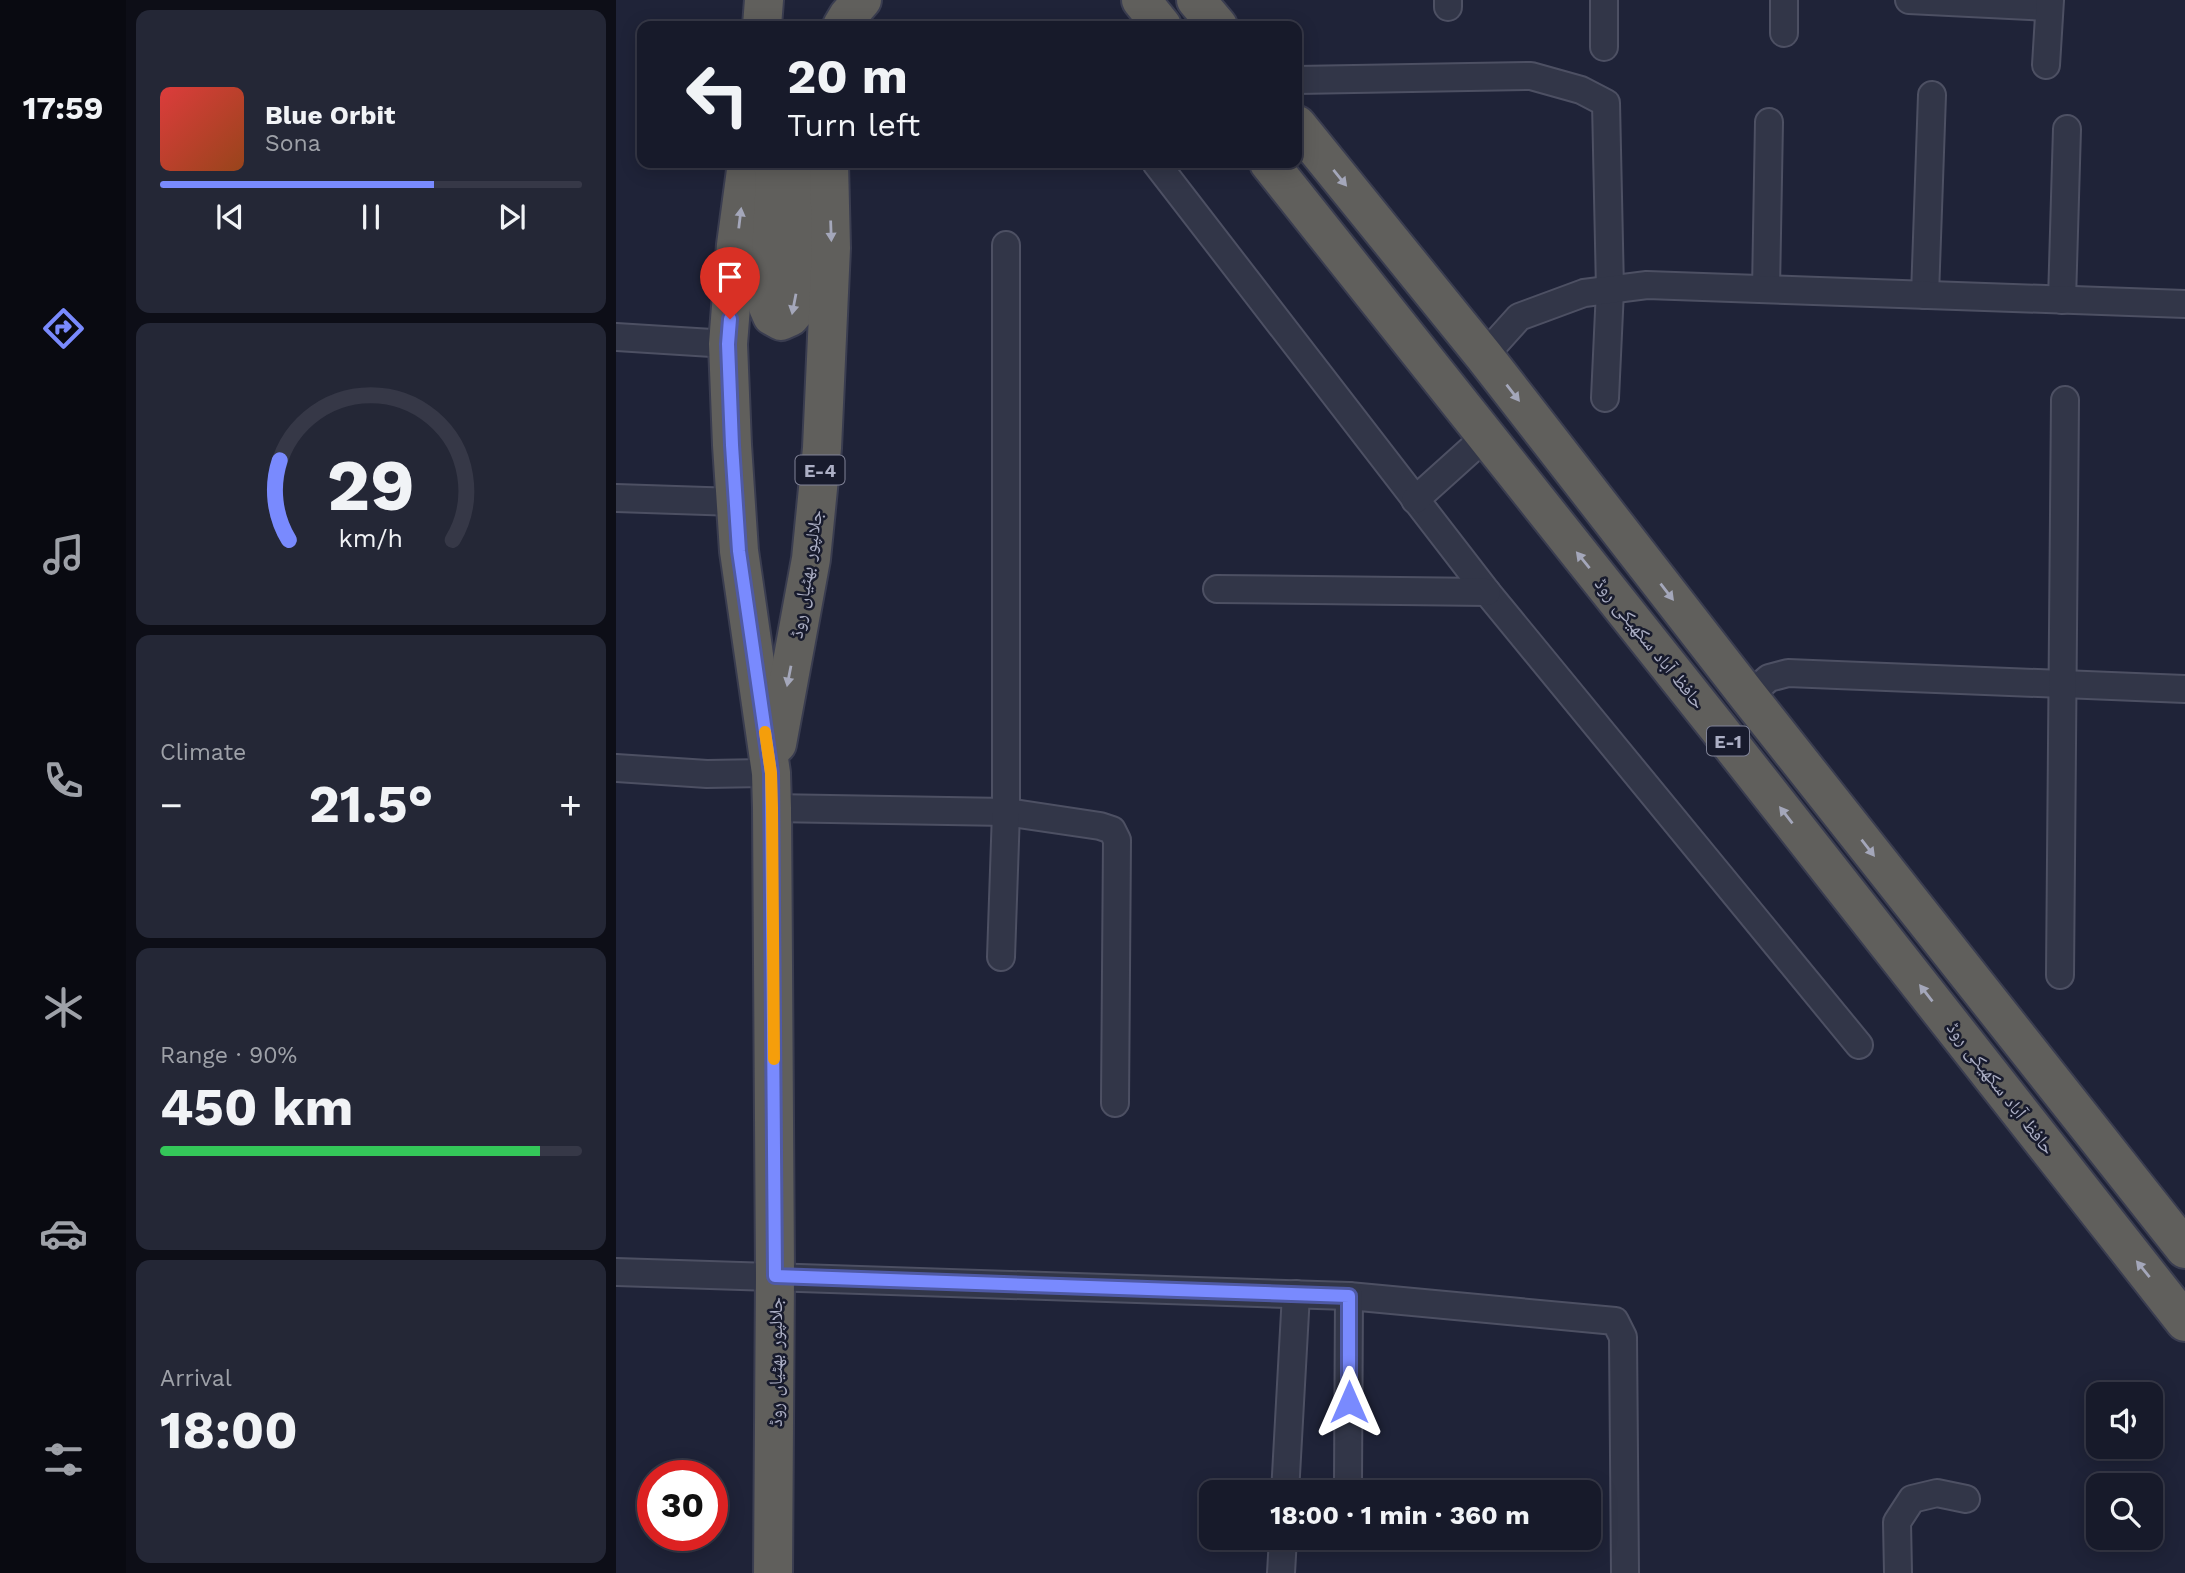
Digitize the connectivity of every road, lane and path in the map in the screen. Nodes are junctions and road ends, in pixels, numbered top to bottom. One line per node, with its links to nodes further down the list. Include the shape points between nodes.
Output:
1 (764, 0): 10 (highway)
2 (830, 0): 11 (highway)
3 (862, 0): 12 (highway)
4 (1141, 0): 13 (highway)
5 (1196, 0): 14 (highway)
6 (1604, 0): 16 (street)
7 (1784, 0): 15 (street)
8 (1909, 0): 9 (street)
9 (2050, 3): 17 (street)
10 (762, 21)
11 (828, 21)
12 (845, 21)
13 (1158, 21)
14 (1214, 21)
15 (1784, 33)
16 (1605, 47)
17 (2046, 65)
18 (1302, 80): 31 (street, via 1531,76 1581,90 1606,103)
19 (1932, 95): 32 (street)
20 (1769, 122): 30 (street)
21 (2067, 129): 33 (street)
22 (1302, 131): 37 (highway, E-1, one-way to 37)
23 (746, 168): 36 (highway, جلالپور بھٹیاں روڈ / E-4, one-way to 23)
24 (774, 168): 25 (highway, one-way to 24, via 795,311 781,321 768,307)
25 (802, 168)
26 (829, 168): 50 (highway, جلالپور بھٹیاں روڈ / E-4, one-way to 50, via 831,248 822,449 811,559)
27 (1160, 168): 41 (street)
28 (1273, 168): 40 (highway, حافظ آباد سکھیکی روڈ / E-1)
29 (1006, 245): 51 (street)
30 (1766, 289): 31 (street, via 1647,285); 32 (street)
31 (1610, 290): 37 (street, via 1584,293 1519,317); 38 (street)
32 (1925, 295): 33 (street)
33 (2062, 300): 34 (street)
34 (2185, 304)
35 (616, 337): 36 (street)
36 (728, 344): 43 (highway, جلالپور بھٹیاں روڈ / E-4)
37 (1484, 356): 48 (highway, E-1, one-way to 48)
38 (1605, 398)
39 (2064, 400): 46 (street)
40 (1472, 450): 41 (street); 61 (highway, حافظ آباد سکھیکی روڈ / E-1, one-way to 40, via 1718,728)
41 (1418, 497): 45 (street)
42 (616, 498): 43 (street)
43 (736, 502): 50 (highway, جلالپور بھٹیاں روڈ / E-4)
44 (1217, 589): 45 (street)
45 (1486, 592): 54 (street)
46 (2063, 684): 47 (street); 48 (street, via 1788,673 1769,678); 53 (street)
47 (2185, 689)
48 (1748, 696): 56 (highway, E-1, one-way to 56)
49 (616, 768): 50 (street, via 707,774)
50 (772, 791): 51 (street); 58 (highway, جلالپور بھٹیاں روڈ / E-4)
51 (1006, 812): 52 (street); 55 (street, via 1100,826 1112,830 1117,840)
52 (1001, 957)
53 (2060, 975)
54 (1859, 1045)
55 (1115, 1103)
56 (2185, 1249)
57 (616, 1272): 58 (street)
58 (775, 1276): 59 (street); 66 (highway, جلالپور بھٹیاں روڈ / E-4)
59 (1296, 1294): 60 (street); 62 (street)
60 (1349, 1296): 63 (street); 68 (street, via 1615,1321 1623,1337)
61 (2185, 1322)
62 (1286, 1480)
63 (1348, 1480)
64 (1966, 1499): 69 (street, via 1937,1493 1912,1499 1897,1522)
65 (1282, 1550): 67 (street)
66 (773, 1573)
67 (1281, 1573)
68 (1625, 1573)
69 (1898, 1573)

